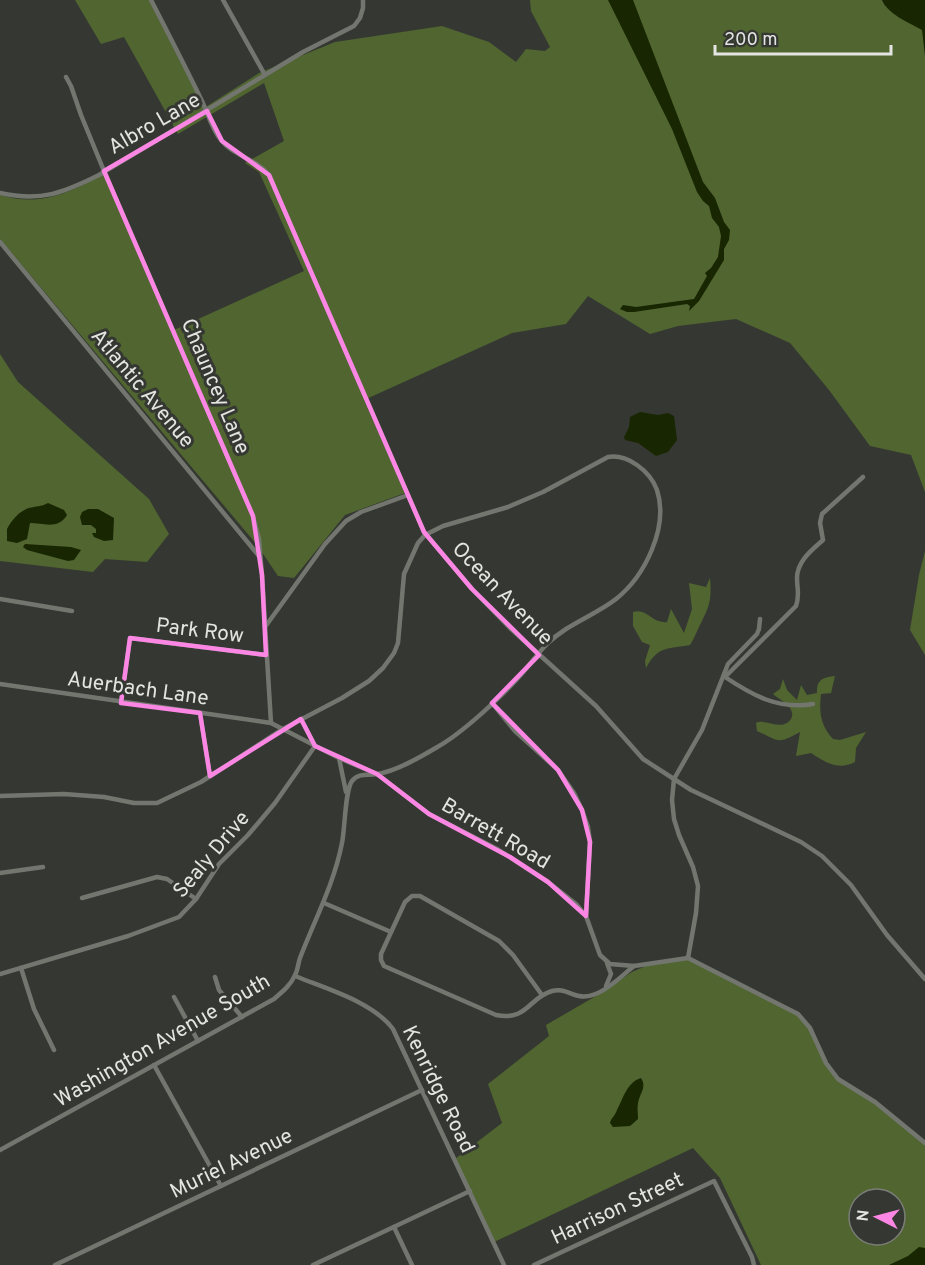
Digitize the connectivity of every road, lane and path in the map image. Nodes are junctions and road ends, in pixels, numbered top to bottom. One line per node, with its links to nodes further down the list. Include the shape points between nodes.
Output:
1 (151, 0): 6 (street, Ocean Avenue)
2 (223, 0): 4 (street)
3 (363, 0): 4 (street, Albro Lane, via 360,18 354,26)
4 (265, 75): 6 (street, Albro Lane)
5 (66, 77): 7 (street, Chauncey Lane)
6 (207, 111): 7 (street, Albro Lane); 11 (street, Ocean Avenue, via 222,141 269,175)
7 (104, 171): 8 (street, Albro Lane, via 66,191 43,197); 13 (street, Chauncey Lane, via 243,489 256,526)
8 (0, 194)
9 (0, 243): 13 (street, Atlantic Avenue)
10 (863, 477): 20 (street, via 822,514 823,540 804,558 798,570 800,596 796,606)
11 (408, 495): 12 (street, Ocean Avenue); 17 (street, via 346,521)
12 (426, 534): 19 (street, Ocean Avenue, via 472,590); 19 (street, via 508,507 608,457 629,460 646,473 657,491 659,514 655,540 645,564 617,599 564,631); 26 (street, via 404,574 400,629 393,654 369,681)
13 (260, 556): 17 (street, Chauncey Lane)
14 (0, 599): 15 (street)
15 (72, 610)
16 (760, 619): 20 (street, via 757,634 728,664)
17 (265, 627): 18 (street, Chauncey Lane)
18 (266, 655): 22 (street, Park Row, via 130,638); 27 (street, Chauncey Lane)
19 (539, 655): 23 (street); 33 (street, Ocean Avenue, via 596,705 643,759)
20 (725, 677): 24 (street, via 769,702); 33 (street, via 702,730)
21 (0, 684): 22 (street, Auerbach Lane)
22 (121, 703): 25 (street, Auerbach Lane)
23 (492, 703): 31 (street, via 442,744); 41 (street, via 515,731 558,770 582,810 590,842)
24 (813, 704)
25 (200, 713): 27 (street, Auerbach Lane); 32 (street)
26 (301, 719): 28 (street); 29 (street)
27 (270, 723): 28 (street)
28 (283, 729): 29 (street, Barrett Road); 32 (street)
29 (315, 746): 30 (street, Barrett Road); 39 (street, Sealy Drive, via 275,803 219,864)
30 (339, 758): 31 (street, Barrett Road); 34 (street, Washington Avenue South)
31 (377, 774): 34 (street, via 359,776 350,783); 41 (street, Barrett Road, via 429,814 497,849 548,882)
32 (210, 776): 35 (street, via 174,797 150,805 64,794)
33 (674, 779): 43 (street, via 674,819 698,886); 50 (street, Ocean Avenue, via 822,856 851,885)
34 (347, 795): 40 (street, Washington Avenue South, via 342,843)
35 (0, 796)
36 (43, 867): 37 (street)
37 (0, 873)
38 (82, 898): 39 (street, via 157,877 167,879)
39 (196, 899): 46 (street, Sealy Drive, via 173,920)
40 (324, 903): 42 (street); 49 (street, Washington Avenue South)
41 (586, 916): 44 (street, Barrett Road, via 596,946)
42 (391, 932): 52 (street, via 405,902 420,896 499,940); 52 (street, via 381,954 384,966 496,1015 520,1013)
43 (688, 958): 45 (street); 59 (street, via 798,1014 838,1079 875,1102)
44 (606, 961): 45 (street); 51 (street, via 611,974)
45 (634, 966): 51 (street)
46 (21, 968): 47 (street, Sealy Drive); 56 (street, via 34,1009)
47 (0, 974)
48 (215, 976): 54 (street, via 219,990)
49 (295, 976): 54 (street, Washington Avenue South, via 274,999); 58 (street, Kenridge Road, via 382,1016 393,1029)
50 (925, 979)
51 (604, 988): 52 (street, via 586,996 560,989)
52 (542, 995)
53 (174, 997): 55 (street)
54 (242, 1017): 55 (street, Washington Avenue South)
55 (198, 1041): 57 (street, Washington Avenue South)
56 (54, 1050)
57 (154, 1065): 60 (street, Washington Avenue South); 61 (street)
58 (422, 1090): 61 (street, Muriel Avenue); 62 (street, Kenridge Road)
59 (925, 1143)
60 (0, 1150)
61 (221, 1186): 64 (street, Muriel Avenue)
62 (470, 1191): 63 (street); 67 (street, Kenridge Road)
63 (394, 1227): 65 (street); 66 (street)
64 (55, 1265)
65 (313, 1265)
66 (412, 1265)
67 (504, 1265)
68 (534, 1265): 69 (street, Harrison Street, via 714,1181)
69 (754, 1265)

